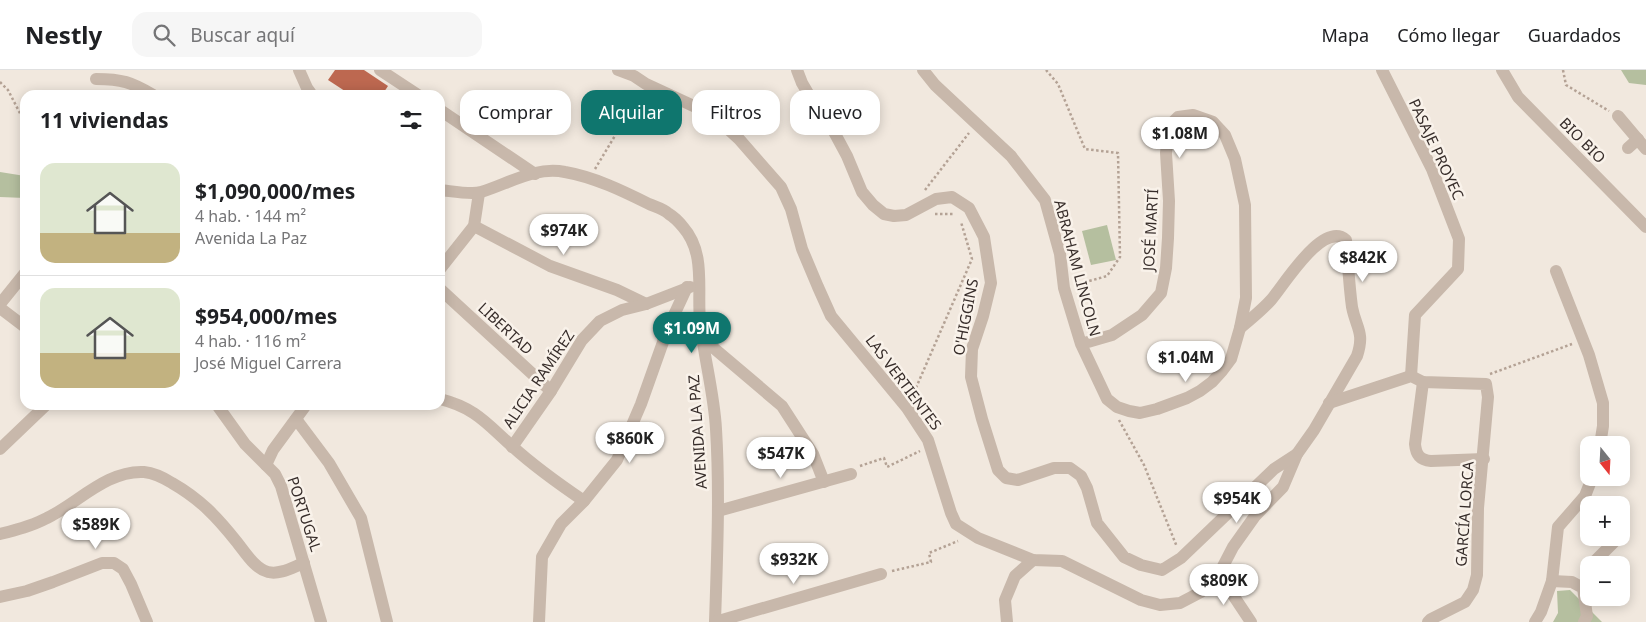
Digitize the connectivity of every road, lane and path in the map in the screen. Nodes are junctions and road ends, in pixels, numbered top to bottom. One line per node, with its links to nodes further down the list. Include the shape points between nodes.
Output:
1 (299, 70): 14 (street)
2 (380, 70): 15 (street)
3 (618, 70): 12 (street, LAS VERTIENTES)
4 (796, 70): 72 (street, O'HIGGINS, via 847,156 862,192 873,205 884,214 906,215 936,199 952,198 969,208 984,237 990,283 972,349 971,377 998,470 1006,478 1018,480 1054,468 1070,468 1081,476 1087,488 1097,523 1124,556 1141,565 1162,570)
5 (923, 70): 19 (street, ABRAHAM LINCOLN)
6 (1046, 70): 35 (path, via 1058,84 1085,150 1118,153 1120,257 1107,276)
7 (1382, 70): 45 (street, PASAJE PROYEC, via 1432,169 1459,239 1458,269 1416,315)
8 (1502, 70): 29 (street, BIO BIO, via 1518,97)
9 (1563, 70): 18 (path, via 1566,85)
10 (96, 80): 13 (street, via 118,79)
11 (0, 82): 16 (path)
12 (646, 84): 23 (path); 51 (street, LAS VERTIENTES, via 712,115 739,139 781,187 802,249 832,316)
13 (146, 90)
14 (308, 90)
15 (410, 90)
16 (20, 113)
17 (445, 113): 22 (street)
18 (1618, 116): 20 (street)
19 (976, 124): 25 (path); 35 (street, ABRAHAM LINCOLN, via 1011,156 1045,200 1060,254)
20 (1642, 144): 21 (street)
21 (1628, 148)
22 (535, 174): 23 (street, AVENIDA LA PAZ, via 563,171); 26 (street, AVENIDA LA PAZ)
23 (589, 178): 33 (street, AVENIDA LA PAZ, via 669,213 684,227 694,244)
24 (445, 190): 26 (street)
25 (924, 192)
26 (480, 193): 28 (street)
27 (959, 213): 51 (path, via 972,259)
28 (474, 226): 30 (street); 38 (street, via 550,266)
29 (1646, 227)
30 (445, 263)
31 (1556, 271): 43 (street)
32 (20, 279): 37 (street)
33 (700, 282): 34 (street, ALICIA RAMÍREZ); 42 (street, AVENIDA LA PAZ)
34 (687, 288): 38 (street, ALICIA RAMÍREZ); 66 (street, via 668,328 617,460)
35 (1064, 288): 44 (street, ABRAHAM LINCOLN)
36 (445, 294): 47 (street, LIBERTAD)
37 (0, 304)
38 (646, 304): 47 (street, ALICIA RAMÍREZ, via 622,310 600,321 582,340)
39 (0, 308): 40 (street)
40 (20, 323)
41 (1240, 328): 44 (street, JOSÉ MARTÍ, via 1246,298 1245,205 1235,159 1225,135 1213,122 1193,115 1178,117 1169,126 1166,153 1168,238 1161,294 1142,315 1112,335); 48 (street, via 1231,359 1200,391 1172,405 1140,413 1116,407); 50 (street, via 1271,300 1310,251 1334,236 1346,240 1352,309 1361,344)
42 (703, 339): 64 (street, via 782,406 813,454); 67 (street, AVENIDA LA PAZ, via 713,393)
43 (1583, 340): 46 (path, via 1491,372); 56 (street, via 1603,403)
44 (1081, 344): 48 (street, ABRAHAM LINCOLN)
45 (1417, 379): 46 (street); 50 (street); 61 (street, PASAJE PROYEC, via 1415,444 1419,457 1424,460)
46 (1486, 384): 61 (street, GARCÍA LORCA)
47 (550, 391): 58 (street, ALICIA RAMÍREZ)
48 (1108, 399): 72 (path, via 1144,465)
49 (445, 401): 58 (street, via 468,409)
50 (1329, 403): 60 (street)
51 (907, 408): 57 (street, LAS VERTIENTES)
52 (41, 410): 59 (street)
53 (221, 410): 62 (street, PORTUGAL, via 245,444)
54 (302, 410): 55 (street)
55 (296, 419): 62 (street, via 272,450); 83 (street, via 329,463 361,518)
56 (1601, 436)
57 (928, 440): 63 (path, via 918,443 921,450 886,467 884,458 852,470); 73 (street, LAS VERTIENTES, via 956,524 978,538)
58 (512, 447): 66 (street)
59 (0, 449)
60 (1297, 454): 72 (street, via 1274,469); 76 (street, LAS VERTIENTES, via 1282,487 1255,516)
61 (1484, 459): 88 (street, GARCÍA LORCA, via 1473,590 1465,602)
62 (266, 465): 74 (street, PORTUGAL, via 280,486)
63 (851, 474): 64 (street)
64 (824, 482): 67 (street)
65 (1589, 486): 77 (street, via 1585,496 1558,527)
66 (584, 501): 84 (street, via 561,524 542,557)
67 (718, 511): 85 (street, AVENIDA LA PAZ)
68 (0, 534): 74 (street, via 46,518 116,476 146,472 189,493 207,507 262,570 281,572)
69 (958, 541): 75 (path, via 929,553 931,562)
70 (1610, 546): 71 (street)
71 (1600, 556)
72 (1181, 558)
73 (1033, 560): 76 (street, LAS VERTIENTES, via 1062,561 1141,600 1160,605 1180,603 1201,592); 86 (street, via 1015,576 1005,600)
74 (304, 563): 82 (street, PORTUGAL)
75 (881, 574): 85 (street)
76 (1219, 574): 87 (street)
77 (1552, 581): 78 (street); 89 (street)
78 (1580, 582)
79 (0, 597): 81 (street, via 36,588 102,562 114,562 127,576)
80 (1587, 606): 90 (street)
81 (147, 622)
82 (321, 622)
83 (387, 622)
84 (539, 622)
85 (715, 622)
86 (1007, 622)
87 (1251, 622)
88 (1428, 622)
89 (1535, 622)
90 (1584, 622)

